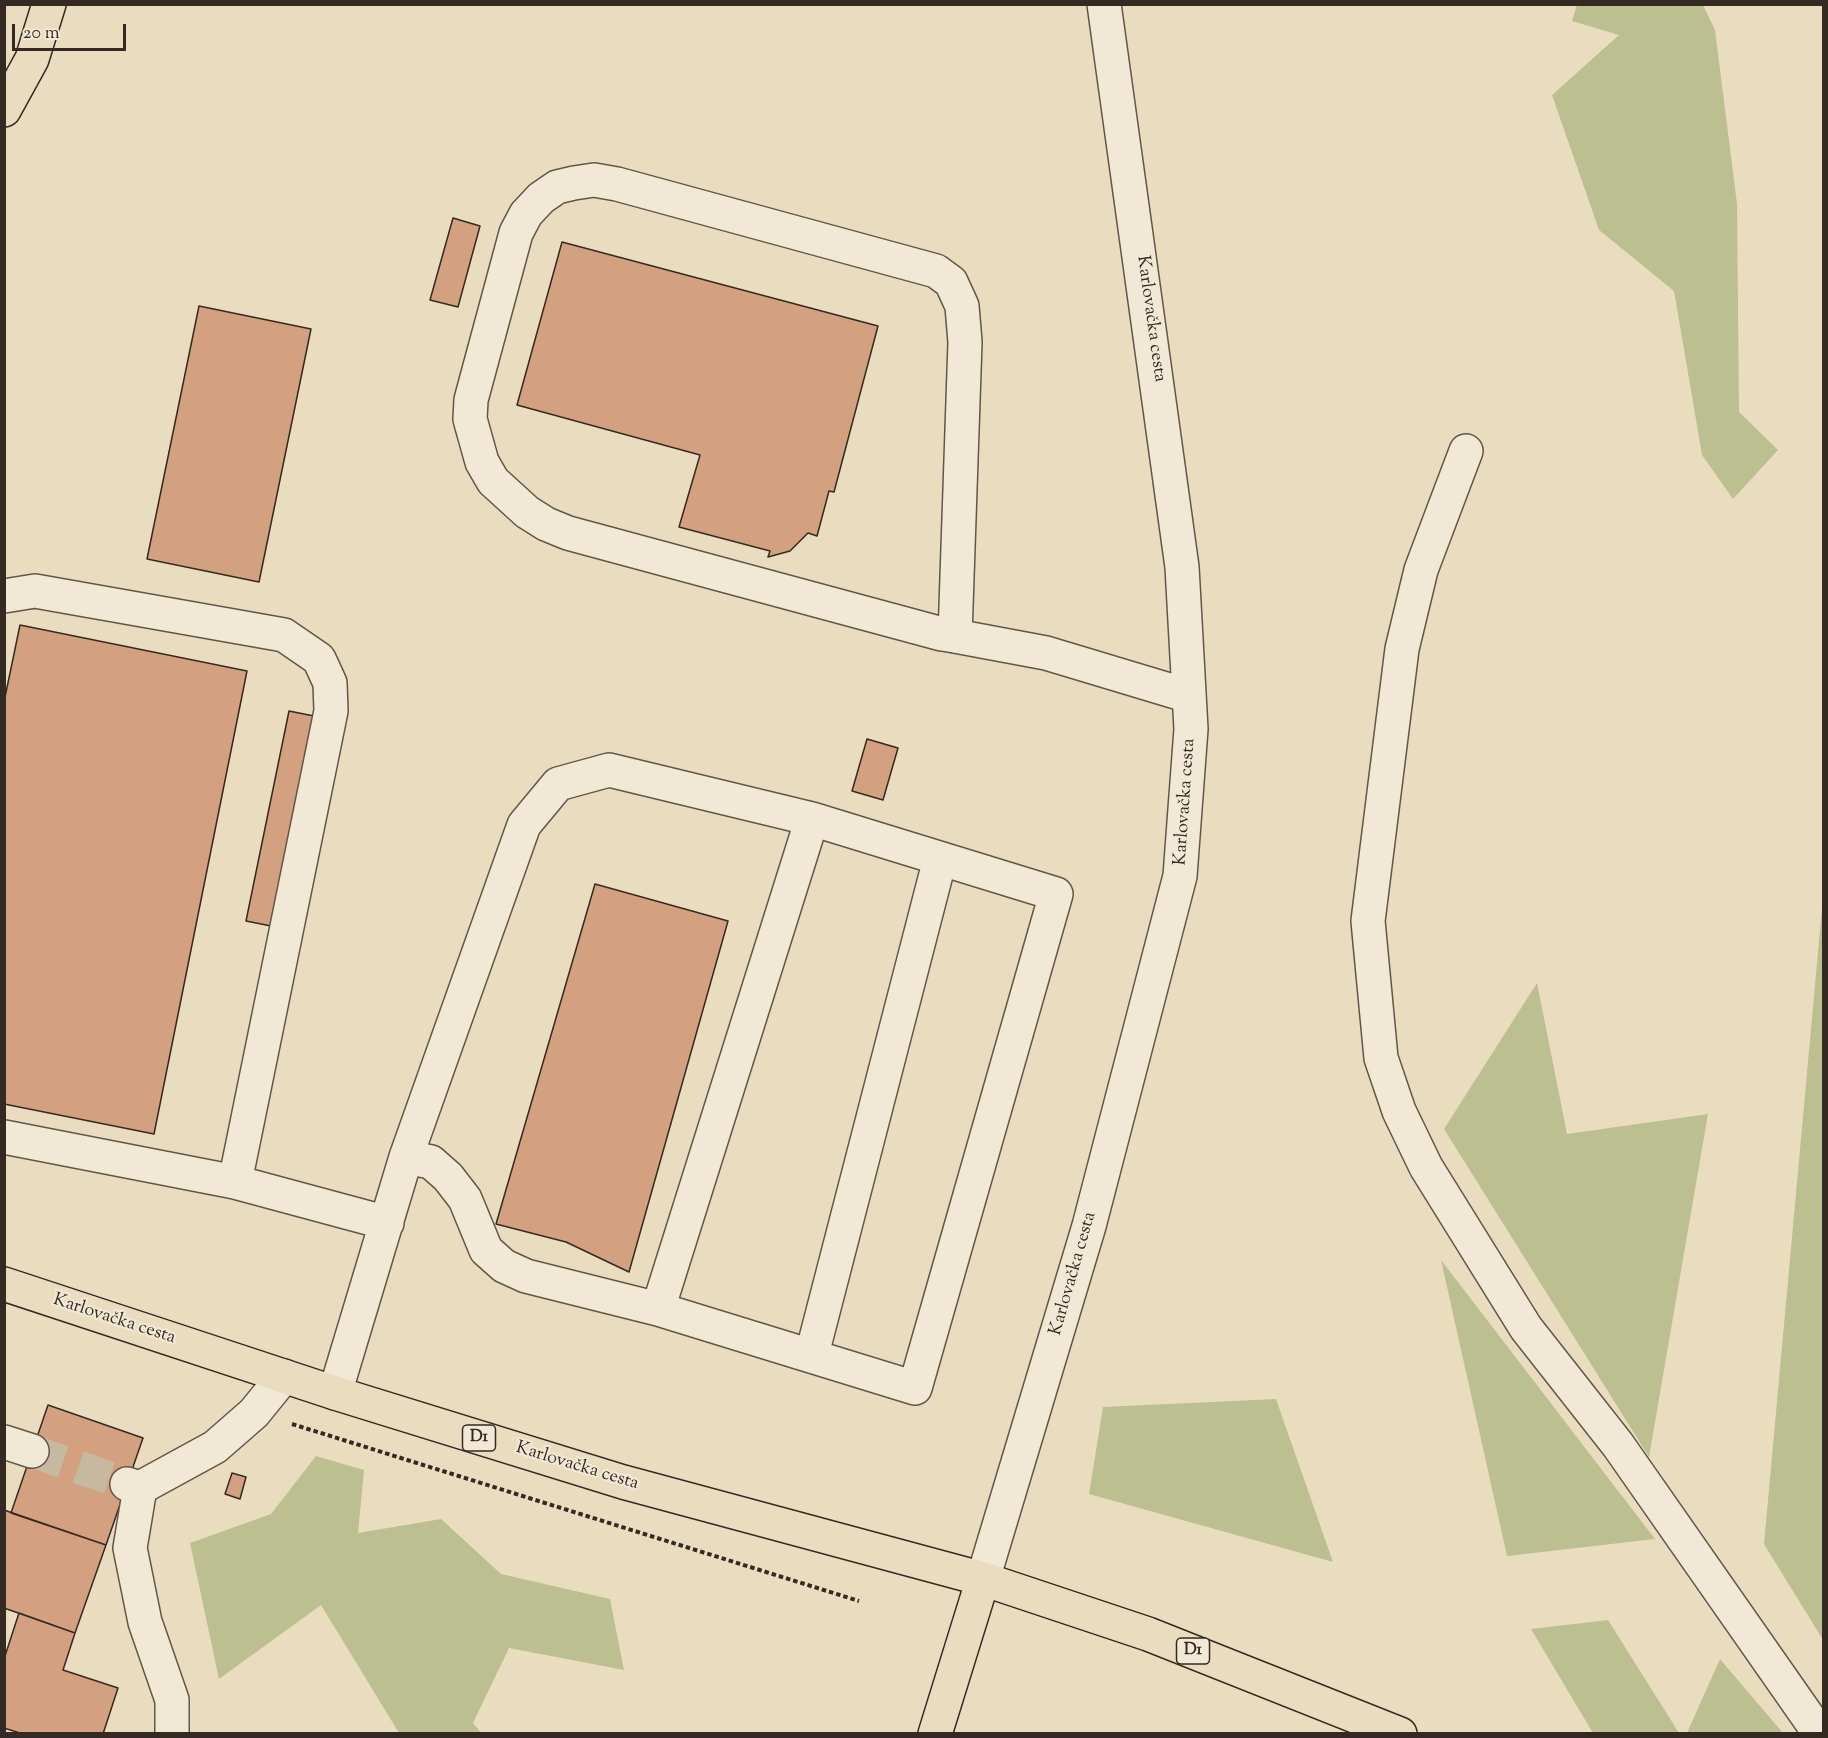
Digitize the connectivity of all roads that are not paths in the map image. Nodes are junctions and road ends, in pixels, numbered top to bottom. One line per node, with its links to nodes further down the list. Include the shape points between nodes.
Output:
1 (50, 4): 3 (main road, via 32,59)
2 (1104, 4): 7 (street, Karlovačka cesta, via 1182,567)
3 (4, 110)
4 (1466, 451): 23 (street, via 1421,570 1402,649 1368,921 1382,1058 1399,1111 1426,1167 1526,1328 1618,1445)
5 (4, 596): 12 (street, via 35,591 284,636 319,659 330,683 331,711)
6 (955, 636): 6 (street, via 568,532 527,512 493,481 474,439 471,400 516,233 540,198 557,187 574,183 594,180 617,184 936,271 951,282 962,306 965,342); 7 (street, via 1046,653)
7 (1190, 696): 19 (street, Karlovačka cesta, via 1180,876 1089,1226)
8 (812, 819): 9 (street); 11 (street, via 609,770 558,784 524,825); 15 (street)
9 (940, 859): 16 (street); 16 (street, via 1056,894 915,1388)
10 (4, 1137): 12 (street)
11 (406, 1157): 13 (street); 15 (street, via 431,1162 448,1177 465,1199 486,1250 504,1266 526,1276)
12 (235, 1182): 13 (street)
13 (387, 1223): 18 (street)
14 (4, 1284): 17 (main road, Karlovačka cesta / D1)
15 (658, 1309): 16 (street)
16 (812, 1354)
17 (284, 1376): 18 (main road, Karlovačka cesta / D1); 20 (street, via 254,1413 216,1447 133,1486 130,1548 145,1622 171,1700)
18 (335, 1393): 19 (main road, Karlovačka cesta / D1, via 623,1482)
19 (983, 1579): 21 (main road); 22 (main road, Karlovačka cesta / D1, via 1148,1634)
20 (172, 1734)
21 (935, 1734)
22 (1400, 1734)
23 (1820, 1734)

